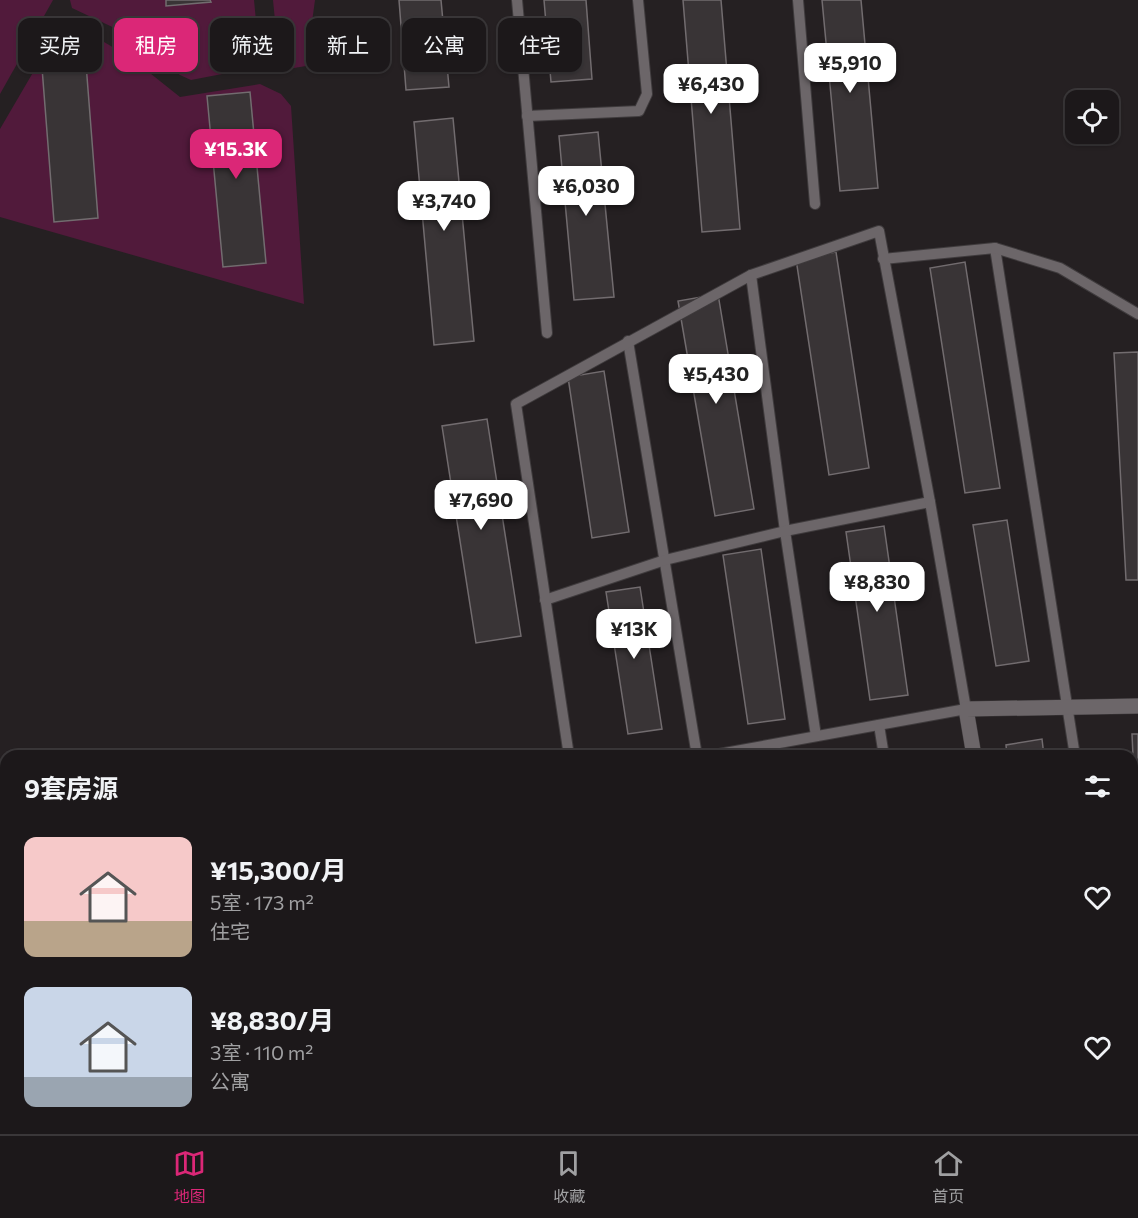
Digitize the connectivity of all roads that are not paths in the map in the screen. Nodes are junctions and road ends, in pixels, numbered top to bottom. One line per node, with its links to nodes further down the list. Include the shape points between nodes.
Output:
1 (517, 0): 4 (lane)
2 (638, 0): 4 (lane, via 647,94 639,111)
3 (798, 0): 5 (lane)
4 (527, 116): 10 (lane)
5 (815, 204)
6 (995, 248): 7 (lane); 9 (lane, via 1060,268); 17 (lane)
7 (883, 259): 8 (lane, via 879,231); 12 (lane)
8 (751, 275): 11 (lane); 13 (lane)
9 (1138, 314)
10 (547, 333)
11 (628, 341): 14 (lane); 15 (lane, via 516,404)
12 (930, 502): 13 (lane); 18 (lane)
13 (785, 531): 14 (lane); 20 (lane)
14 (665, 560): 15 (lane); 22 (lane)
15 (545, 600): 21 (lane)
16 (1138, 706): 17 (street)
17 (1068, 708): 18 (street); 26 (lane)
18 (966, 709): 19 (lane); 25 (street)
19 (879, 725): 20 (lane); 24 (lane)
20 (816, 736): 23 (lane)
21 (568, 750)
22 (696, 750)
23 (764, 750)
24 (883, 750)
25 (973, 750)
26 (1074, 750)

